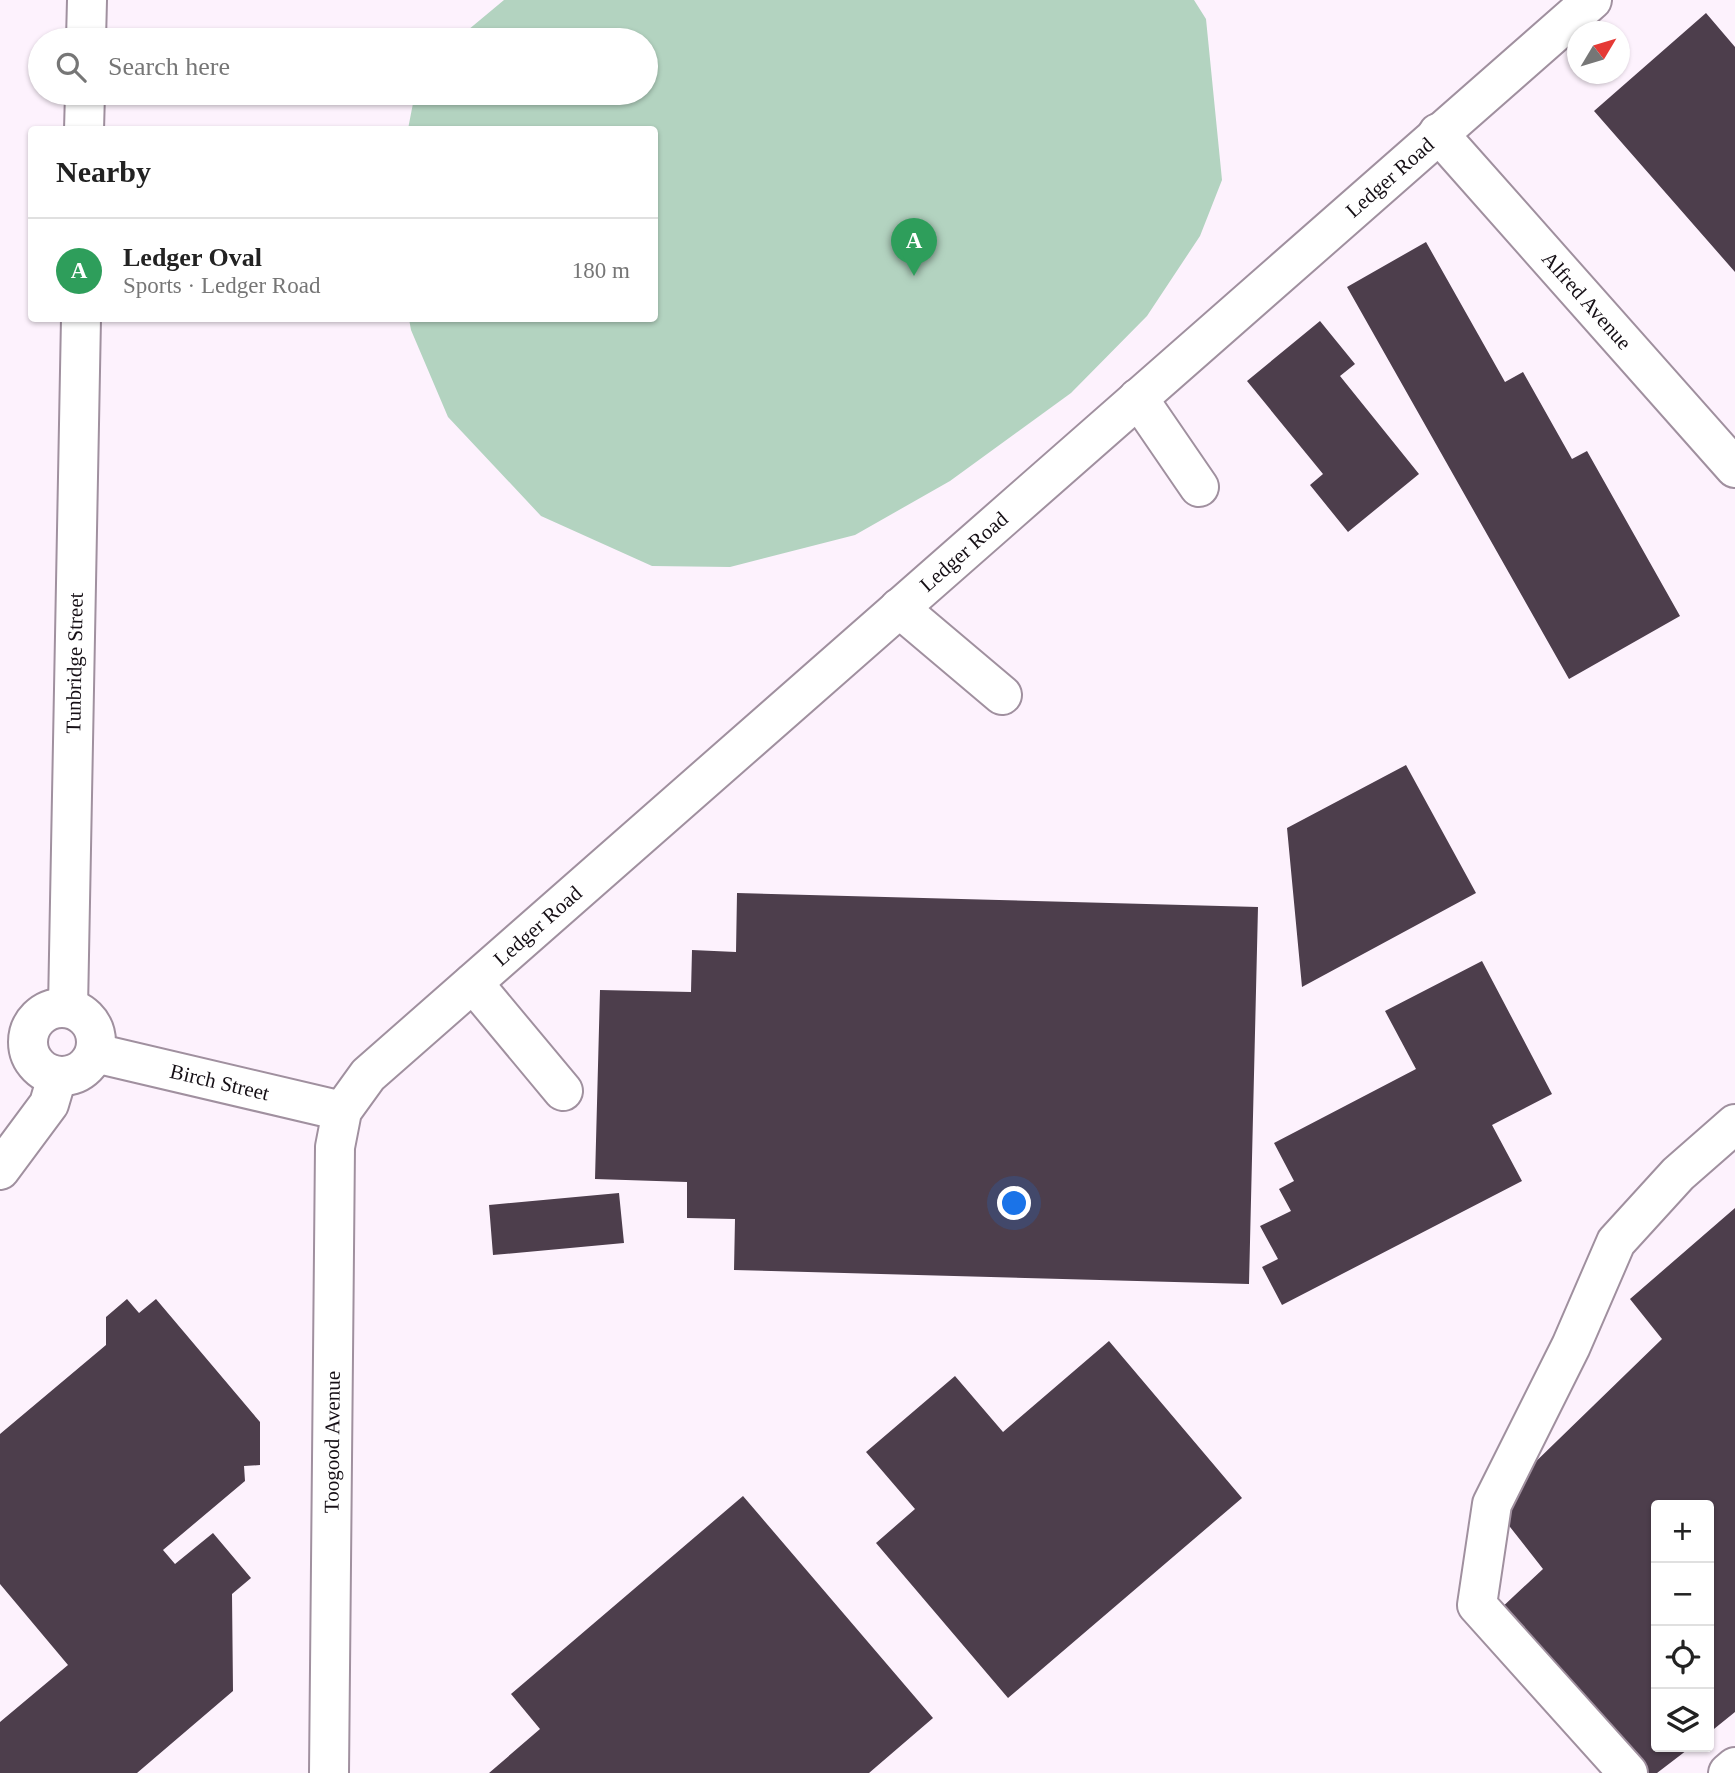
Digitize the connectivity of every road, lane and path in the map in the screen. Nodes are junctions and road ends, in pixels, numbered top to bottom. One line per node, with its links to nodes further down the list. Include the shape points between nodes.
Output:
1 (87, 0): 3 (street)
2 (1592, 0): 6 (street, Ledger Road)
3 (86, 28)
4 (85, 105): 5 (street)
5 (84, 126)
6 (1438, 133): 8 (street, Ledger Road); 9 (street, Alfred Avenue)
7 (81, 322): 14 (street, Tunbridge Street)
8 (1138, 398): 10 (street); 11 (street, Ledger Road)
9 (1735, 468)
10 (1199, 487)
11 (900, 608): 12 (street); 13 (street, Ledger Road)
12 (1002, 695)
13 (473, 983): 18 (street); 19 (street, Ledger Road, via 368,1075)
14 (68, 1008): 15 (street, via 44,1013); 16 (street, via 85,1016 94,1029)
15 (14, 1030): 17 (street, via 34,1062)
16 (95, 1053): 17 (street, via 83,1070); 19 (street, Birch Street)
17 (57, 1077): 21 (street, via 50,1104)
18 (562, 1091)
19 (342, 1111): 23 (street, Toogood Avenue, via 335,1147)
20 (1735, 1124): 24 (street, via 1678,1174 1616,1242 1571,1346 1492,1504 1477,1605)
21 (0, 1170)
22 (1735, 1767): 25 (street)
23 (329, 1773)
24 (1628, 1773)
25 (1728, 1773)

